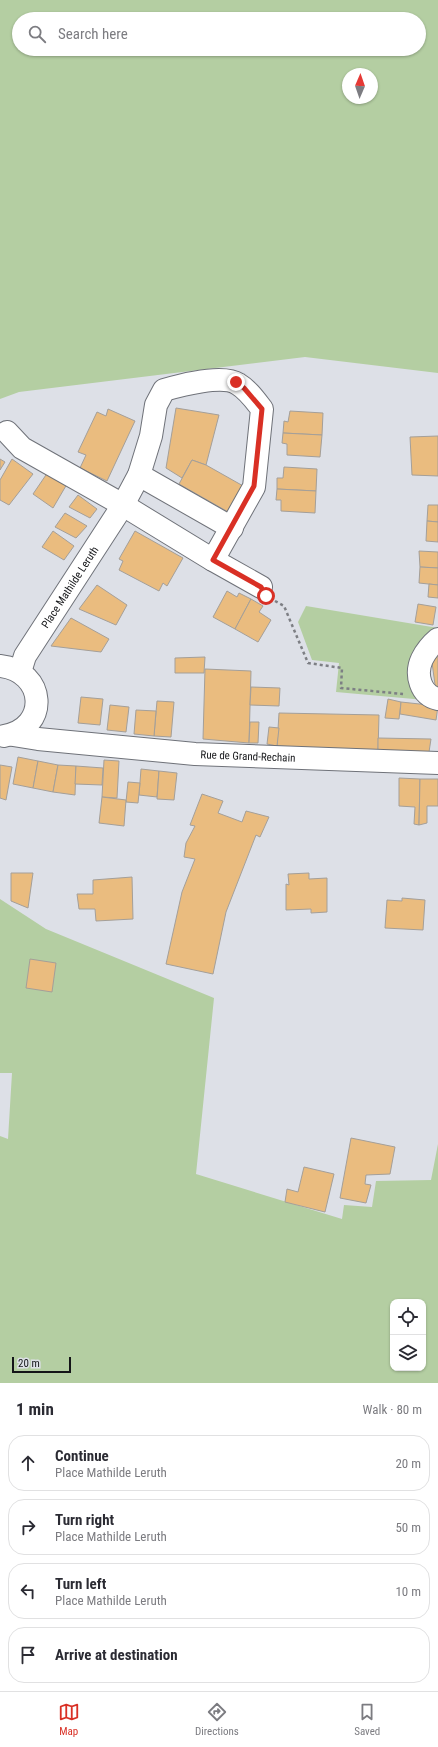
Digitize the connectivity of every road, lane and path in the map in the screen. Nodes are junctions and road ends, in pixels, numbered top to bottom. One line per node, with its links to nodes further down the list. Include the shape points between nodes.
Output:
1 (7, 432): 3 (street, via 22,448)
2 (139, 475): 3 (street, Place Mathilde Leruth); 4 (street); 4 (street, Place Mathilde Leruth, via 151,436 156,405 164,390 186,383 213,380 236,382 262,409 254,486)
3 (123, 505): 5 (street); 8 (street, Place Mathilde Leruth, via 25,656)
4 (232, 528): 5 (street, Place Mathilde Leruth)
5 (213, 560): 6 (street)
6 (261, 587): 9 (path, via 266,596 284,606 308,663 342,668 341,688 415,696)
7 (438, 639): 9 (street, via 422,659 418,678)
8 (10, 669): 10 (street, via 29,680 35,690 37,702)
9 (431, 694)
10 (34, 714): 11 (street, via 22,730); 12 (street)
11 (7, 735): 12 (street, Rue de Grand-Rechain)
12 (58, 740): 13 (street, Rue de Grand-Rechain, via 195,754)
13 (438, 763)

